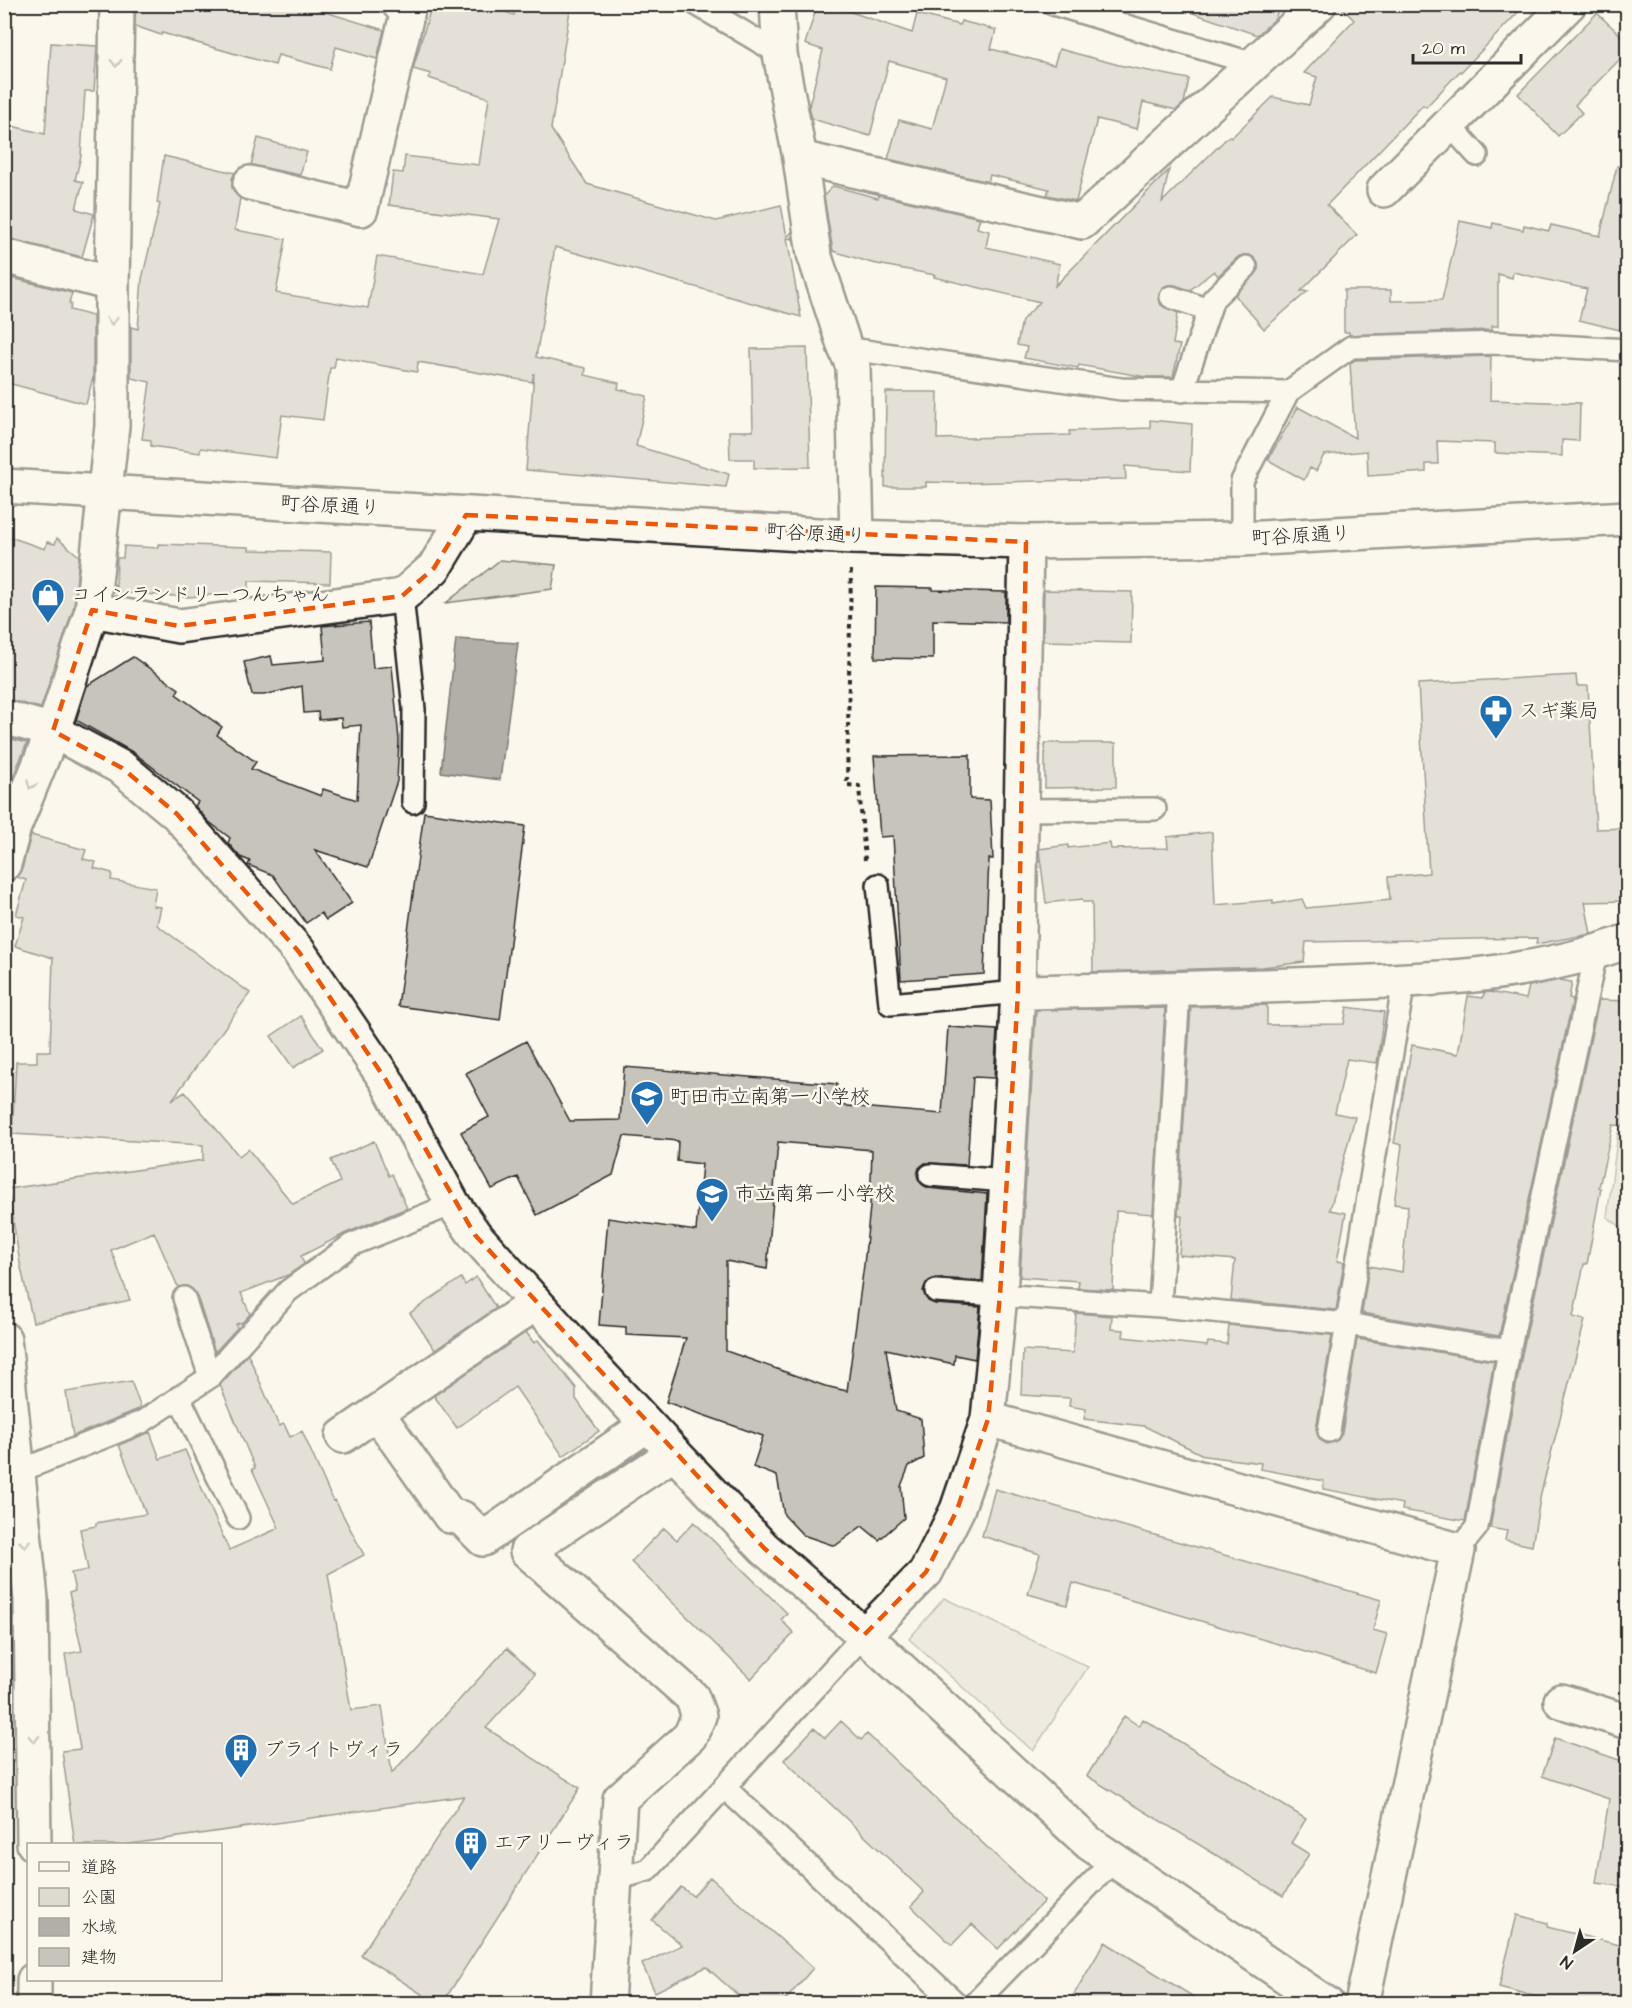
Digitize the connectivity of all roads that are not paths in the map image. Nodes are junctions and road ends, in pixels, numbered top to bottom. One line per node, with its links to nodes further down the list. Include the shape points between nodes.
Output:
1 (117, 4): 17 (street, one-way to 17)
2 (399, 4): 13 (street, via 408,10 361,209)
3 (696, 4): 8 (lane)
4 (777, 4): 8 (street)
5 (1053, 4): 9 (lane)
6 (1319, 4): 9 (street)
7 (1569, 4): 10 (street)
8 (780, 54): 12 (street)
9 (1254, 64): 12 (street, via 1082,222)
10 (1449, 124): 11 (lane); 14 (street)
11 (1477, 155)
12 (800, 158): 20 (street, via 814,254)
13 (250, 183)
14 (1384, 190)
15 (4, 256): 17 (street)
16 (1246, 267): 19 (lane, via 1213,300)
17 (112, 284): 25 (street, one-way to 25, via 112,426)
18 (1171, 297): 19 (lane)
19 (1209, 310): 22 (lane)
20 (845, 348): 22 (lane, via 1121,389); 28 (street, via 854,366)
21 (1628, 350): 23 (lane, via 1501,343 1351,347)
22 (1182, 391): 23 (lane)
23 (1288, 392): 29 (lane, via 1242,481)
24 (4, 486): 25 (street, 町谷原通り)
25 (105, 493): 26 (street, 町谷原通り); 32 (street)
26 (466, 515): 28 (street, 町谷原通り); 31 (street, via 434,568)
27 (1628, 518): 29 (street, 町谷原通り)
28 (854, 537): 30 (street, 町谷原通り)
29 (1242, 539): 30 (street, 町谷原通り)
30 (1026, 542): 37 (street)
31 (402, 596): 32 (street, via 179,626); 35 (lane, via 414,709)
32 (92, 609): 34 (street)
33 (4, 717): 34 (street)
34 (53, 731): 38 (street, one-way to 38, via 14,827); 47 (street, via 122,768 177,814 299,952 386,1080)
35 (413, 802)
36 (1155, 809): 37 (lane)
37 (1020, 810): 44 (street)
38 (4, 864)
39 (878, 885): 44 (lane, via 890,1004)
40 (1628, 941): 41 (street)
41 (1596, 953): 42 (street, via 1504,972); 55 (lane)
42 (1404, 981): 43 (street); 53 (lane)
43 (1179, 989): 44 (street); 52 (lane)
44 (1018, 992): 46 (street)
45 (930, 1175): 46 (lane)
46 (1007, 1181): 49 (street)
47 (453, 1204): 51 (street, via 475,1235); 56 (lane, via 351,1245 288,1291)
48 (936, 1291): 49 (lane)
49 (1000, 1295): 52 (lane); 59 (street)
50 (184, 1298): 56 (lane)
51 (536, 1303): 58 (street); 60 (street)
52 (1160, 1306): 53 (lane)
53 (1347, 1324): 55 (lane); 61 (lane)
54 (4, 1340): 64 (street)
55 (1509, 1351): 66 (lane, via 1477,1527)
56 (210, 1377): 57 (lane)
57 (179, 1397): 64 (lane, via 142,1422); 65 (lane)
58 (377, 1413): 60 (street, via 450,1516 462,1518 483,1539); 62 (street)
59 (988, 1419): 66 (street); 67 (street, via 957,1510 926,1572)
60 (647, 1425): 63 (street)
61 (1329, 1431)
62 (343, 1436)
63 (674, 1453): 67 (street, via 764,1548); 73 (street, via 527,1551 692,1697 699,1716 690,1736 620,1799)
64 (17, 1472): 71 (street, one-way to 71, via 32,1599)
65 (238, 1518)
66 (1458, 1550): 80 (street)
67 (864, 1635): 70 (lane); 72 (street, via 1089,1843)
68 (1561, 1701): 69 (street)
69 (1628, 1722)
70 (724, 1787): 73 (lane, via 648,1870); 77 (lane)
71 (34, 1843)
72 (1115, 1859): 78 (lane); 79 (street)
73 (614, 1880): 76 (street)
74 (34, 1981): 75 (street)
75 (34, 2004)
76 (607, 2004)
77 (957, 2004)
78 (974, 2004)
79 (1327, 2004)
80 (1362, 2004)

